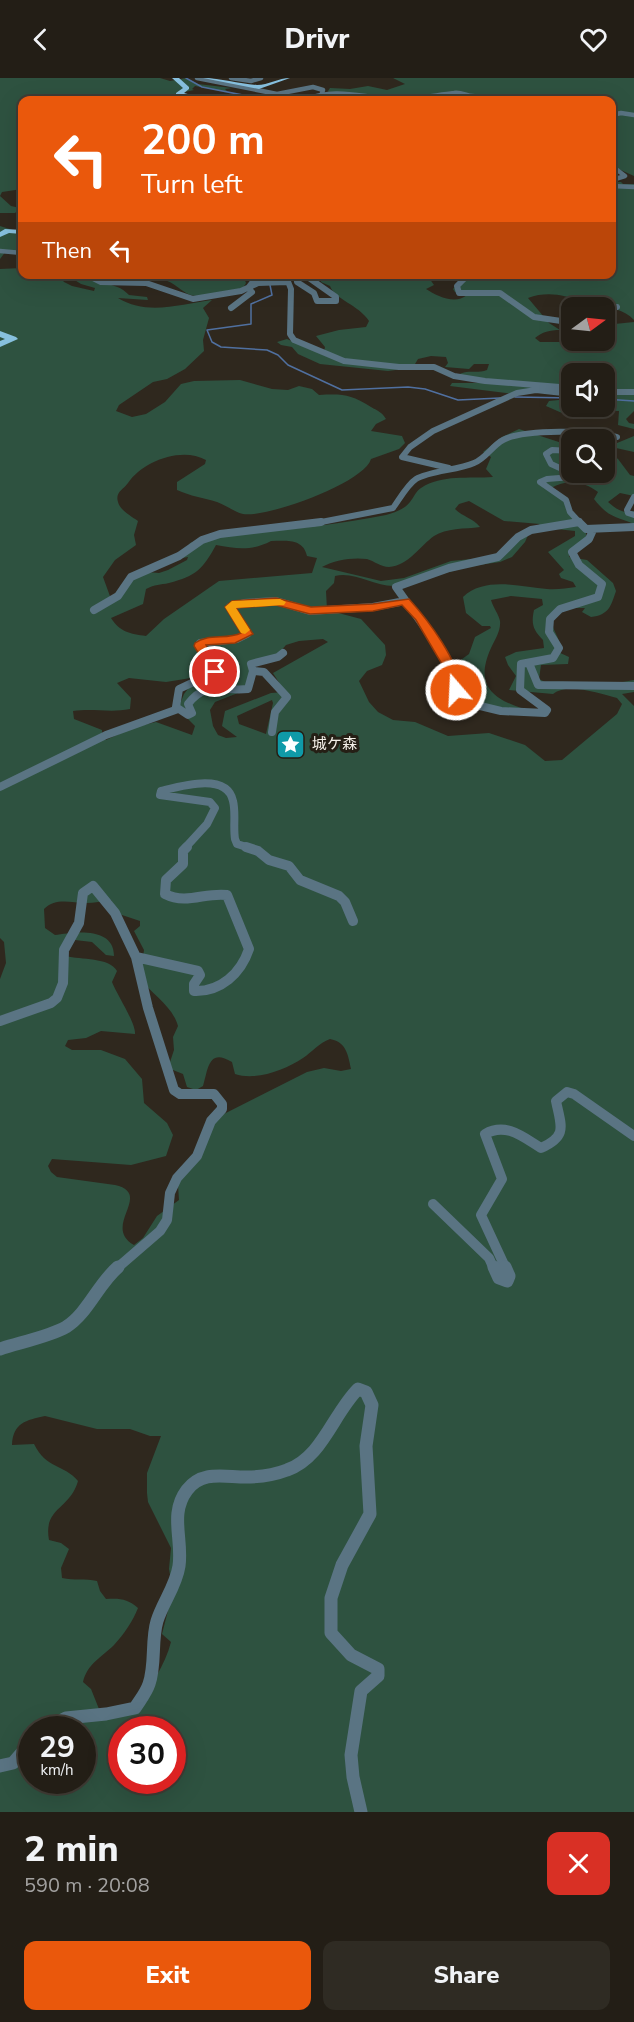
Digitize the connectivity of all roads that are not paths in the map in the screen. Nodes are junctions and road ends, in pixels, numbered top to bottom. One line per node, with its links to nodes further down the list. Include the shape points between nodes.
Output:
1 (175, 78): 8 (main road, via 187,88 178,94)
2 (197, 78): 7 (street, via 277,94 313,87 323,90)
3 (206, 78): 6 (main road, via 259,87)
4 (231, 78): 5 (street)
5 (261, 78)
6 (287, 78)
7 (322, 93): 9 (street); 10 (street)
8 (188, 96)
9 (314, 96)
10 (376, 96)
11 (441, 96): 12 (street, via 457,92)
12 (471, 96)
13 (616, 109): 14 (street)
14 (634, 111)
15 (616, 114): 16 (street)
16 (634, 115)
17 (616, 168): 18 (street, via 624,176)
18 (616, 179)
19 (632, 186): 20 (street)
20 (616, 188)
21 (18, 232): 22 (main road)
22 (0, 235)
23 (0, 251): 24 (street)
24 (18, 253)
25 (95, 279): 31 (street, via 146,283 193,299)
26 (255, 279): 31 (street)
27 (297, 279): 28 (street, via 314,292 318,302 336,301 336,297)
28 (310, 279)
29 (464, 279): 33 (street, via 457,286 459,293 500,293 534,317)
30 (285, 282): 31 (street, via 263,282); 36 (street, via 291,297 290,334 302,345 334,359 392,367 434,367 477,380)
31 (248, 288): 32 (street, via 252,292)
32 (231, 308)
33 (561, 321)
34 (0, 334): 35 (main road, via 13,339)
35 (0, 344)
36 (561, 387)
37 (634, 392): 39 (street)
38 (561, 393): 42 (street, via 533,390 508,396 438,430 402,458)
39 (615, 393)
40 (561, 433): 42 (street, via 517,435 501,441 479,461)
41 (561, 450): 43 (street, via 552,450 546,458)
42 (457, 468): 51 (street, via 416,479 393,508 210,537 126,580 123,592)
43 (561, 469)
44 (561, 479): 47 (street, via 544,478 540,482 566,500)
45 (634, 497): 46 (street, via 627,510)
46 (634, 515)
47 (579, 522): 49 (street); 50 (street, via 531,530 498,557 449,568 396,587)
48 (633, 526): 49 (street)
49 (593, 530): 53 (street, via 573,557 596,577 602,589 598,597 554,613 548,626 559,651 549,661)
50 (405, 601): 53 (street, via 454,676 460,697 470,702 533,716 545,713 543,706 519,688 521,664); 56 (street, via 310,610 276,601 232,605 247,634 235,640 201,643 215,672 179,689)
51 (94, 610)
52 (283, 652): 54 (street, via 251,664)
53 (529, 663): 55 (street, via 538,685)
54 (254, 671): 56 (street, via 248,689 206,687 194,694 188,704 192,713 188,715); 57 (street, via 264,672 287,697 276,707)
55 (634, 686)
56 (178, 709): 58 (street, via 138,722)
57 (272, 732)
58 (0, 787)
59 (353, 921): 60 (street, via 339,896 300,880 289,866 237,844 233,836 234,800 228,788 212,784 170,789 160,795 210,802 215,808 207,824 183,851 178,871 165,879 165,894 180,900 227,895 249,949 226,982 202,993 194,991 198,971)
60 (136, 957): 61 (street, via 104,899 93,886 86,889 81,898 80,923 64,950 63,984 57,998); 64 (street, via 174,1090 180,1094 214,1094 222,1109 211,1121 197,1156 177,1178 170,1194 167,1220 160,1231 110,1274 66,1327)
61 (0, 1021)
62 (634, 1136): 63 (street, via 567,1092 556,1101 562,1129 556,1141 541,1148 510,1129 493,1128 485,1134 502,1175 481,1215 509,1276 507,1281)
63 (433, 1204)
64 (0, 1349)
65 (68, 1716): 68 (street, via 135,1708 150,1684 157,1622 180,1562 175,1514 188,1488 208,1476 251,1477 300,1464 315,1451 345,1399 358,1389 366,1392 372,1405 366,1446 370,1514 342,1565 330,1612 331,1633 336,1641 378,1670 378,1676 361,1691 351,1755)
66 (18, 1757): 67 (street, via 13,1763)
67 (0, 1766)
68 (361, 1812)

